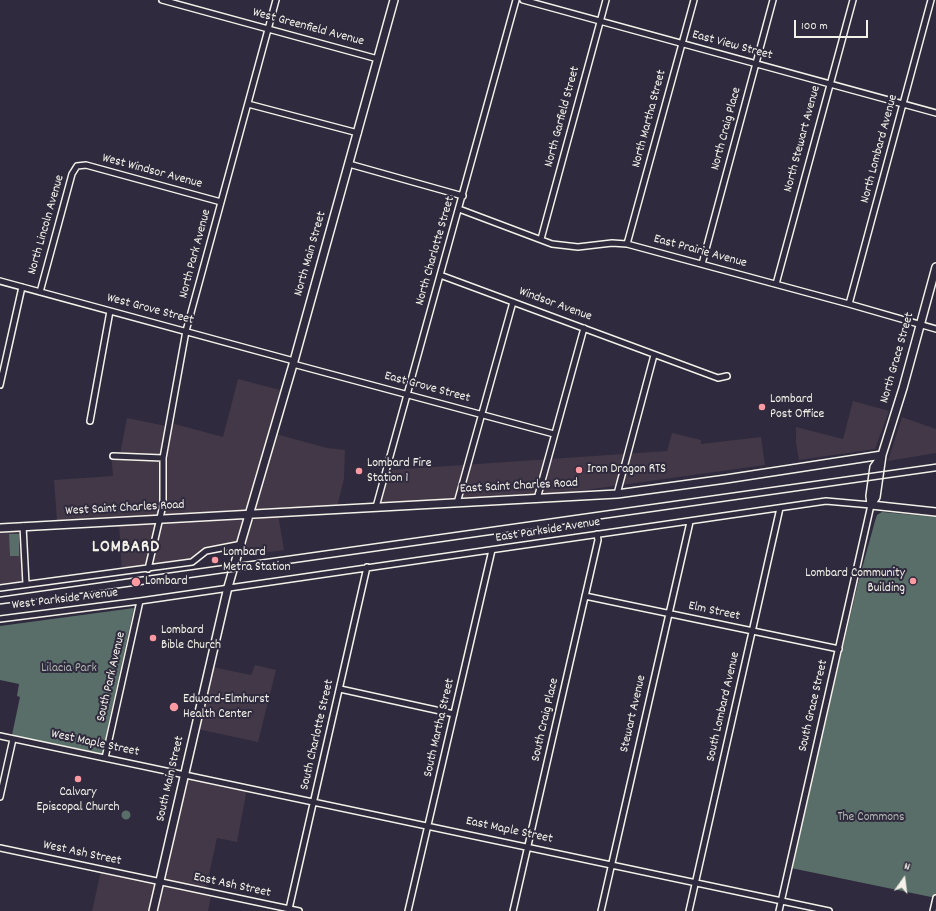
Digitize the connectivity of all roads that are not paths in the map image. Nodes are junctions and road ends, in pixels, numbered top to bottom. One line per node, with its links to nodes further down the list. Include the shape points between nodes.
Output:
1 (162, 0): 12 (street, West Greenfield Avenue)
2 (276, 0): 12 (street, North Park Avenue)
3 (394, 0): 14 (main road, North Main Street)
4 (516, 0): 23 (street, North Charlotte Street)
5 (523, 0): 11 (street, East View Street)
6 (606, 0): 11 (street, North Garfield Street)
7 (694, 0): 13 (street, North Martha Street)
8 (773, 0): 15 (street, North Craig Place)
9 (853, 0): 16 (street, North Stewart Avenue)
10 (931, 0): 18 (street, North Lombard Avenue)
11 (600, 21): 13 (street, East View Street); 26 (street, North Garfield Street)
12 (268, 29): 14 (street, West Greenfield Avenue); 17 (street, North Park Avenue)
13 (682, 43): 15 (street, East View Street); 27 (street, North Martha Street)
14 (378, 59): 20 (main road, North Main Street)
15 (756, 64): 16 (street, East View Street); 28 (street, North Craig Place)
16 (829, 84): 18 (street, East View Street); 32 (street, North Stewart Avenue)
17 (248, 104): 20 (street); 24 (street, North Park Avenue)
18 (903, 104): 19 (street, East View Street); 36 (street, North Lombard Avenue)
19 (936, 113)
20 (358, 133): 21 (main road, North Main Street)
21 (349, 164): 23 (street); 43 (main road, North Main Street)
22 (77, 166): 24 (street, West Windsor Avenue, via 86,166); 34 (street, North Lincoln Avenue, via 72,174)
23 (462, 196): 25 (street, North Charlotte Street)
24 (221, 202): 41 (street, North Park Avenue)
25 (459, 209): 26 (street, East Prairie Avenue); 30 (street, North Charlotte Street)
26 (541, 239): 27 (street, East Prairie Avenue, via 569,246 619,242)
27 (627, 244): 28 (street, East Prairie Avenue)
28 (702, 264): 32 (street, East Prairie Avenue)
29 (936, 267): 38 (main road, North Grace Street)
30 (440, 276): 35 (street, Windsor Avenue); 46 (street, North Charlotte Street)
31 (0, 281): 33 (street, West Grove Street)
32 (776, 284): 36 (street, East Prairie Avenue)
33 (22, 287): 34 (street, West Grove Street); 45 (street, North Lincoln Avenue)
34 (40, 292): 37 (street, West Grove Street)
35 (513, 302): 39 (street, Windsor Avenue); 47 (street)
36 (849, 304): 38 (street, East Prairie Avenue)
37 (110, 311): 41 (street, West Grove Street); 48 (street)
38 (921, 324): 40 (street, East Prairie Avenue); 50 (main road, North Grace Street)
39 (584, 328): 42 (street, Windsor Avenue); 49 (street)
40 (936, 329)
41 (186, 332): 43 (street, West Grove Street); 52 (street, North Park Avenue)
42 (654, 355): 44 (street, Windsor Avenue, via 718,378); 53 (street)
43 (294, 363): 46 (street, East Grove Street); 60 (main road, North Main Street)
44 (728, 376)
45 (0, 385)
46 (407, 394): 47 (street, East Grove Street); 57 (street, North Charlotte Street)
47 (482, 414): 49 (street, East Grove Street); 55 (street)
48 (90, 421)
49 (554, 434): 54 (street)
50 (882, 455): 53 (main road, East Saint Charles Road); 56 (main road, North Grace Street, via 874,467)
51 (113, 456): 52 (street)
52 (163, 458): 61 (street, North Park Avenue, via 163,504)
53 (617, 494): 54 (main road, East Saint Charles Road)
54 (536, 499): 55 (main road, East Saint Charles Road)
55 (457, 503): 57 (main road, East Saint Charles Road)
56 (871, 506): 58 (street, East Parkside Avenue, via 826,501); 59 (main road); 78 (street, South Grace Street)
57 (376, 507): 60 (main road, East Saint Charles Road)
58 (780, 508): 62 (street, East Parkside Avenue); 77 (street, South Lombard Avenue)
59 (936, 512)
60 (251, 514): 61 (main road, West Saint Charles Road); 66 (main road, South Main Street)
61 (159, 519): 63 (main road, West Saint Charles Road); 69 (street)
62 (690, 522): 65 (street, East Parkside Avenue); 75 (street, Stewart Avenue)
63 (23, 526): 64 (main road, West Saint Charles Road); 70 (street)
64 (0, 528)
65 (597, 534): 67 (street, East Parkside Avenue); 73 (street, South Craig Place, via 598,540)
66 (242, 544): 69 (street, via 212,549 192,562); 71 (main road, South Main Street)
67 (492, 550): 68 (street, East Parkside Avenue); 80 (street, South Martha Street)
68 (367, 567): 71 (street, East Parkside Avenue); 79 (street, South Charlotte Street)
69 (148, 569): 70 (street)
70 (26, 584): 72 (street)
71 (228, 587): 74 (street, West Parkside Avenue); 84 (main road, South Main Street)
72 (0, 588)
73 (585, 596): 75 (street, Elm Street); 88 (street, South Craig Place)
74 (140, 601): 76 (street, West Parkside Avenue); 83 (street, South Park Avenue)
75 (668, 613): 77 (street, Elm Street); 90 (street, Stewart Avenue)
76 (0, 619)
77 (752, 631): 78 (street, Elm Street); 92 (street, South Lombard Avenue)
78 (838, 649): 94 (street, South Grace Street)
79 (340, 689): 80 (street); 86 (street, South Charlotte Street)
80 (454, 714): 87 (street, South Martha Street)
81 (0, 736): 82 (street, West Maple Street)
82 (13, 738): 83 (street, West Maple Street); 85 (street)
83 (105, 758): 84 (street, West Maple Street)
84 (184, 774): 86 (street, East Maple Street); 91 (main road, South Main Street)
85 (0, 797)
86 (314, 801): 87 (street, East Maple Street); 95 (street, South Charlotte Street)
87 (429, 826): 88 (street, East Maple Street); 98 (street, South Martha Street)
88 (528, 847): 90 (street, East Maple Street); 99 (street, South Craig Place)
89 (0, 848): 91 (street, West Ash Street)
90 (612, 864): 92 (street, East Maple Street); 100 (street, Stewart Avenue)
91 (160, 882): 95 (street, East Ash Street); 96 (main road, South Main Street)
92 (695, 882): 94 (street, East Maple Street); 101 (street, South Lombard Avenue)
93 (936, 898): 104 (street)
94 (781, 900): 102 (street, South Grace Street); 103 (street, East Maple Street)
95 (289, 909): 97 (street, East Ash Street)
96 (153, 911)
97 (299, 911)
98 (408, 911)
99 (513, 911)
100 (601, 911)
101 (689, 911)
102 (779, 911)
103 (829, 911)
104 (933, 911)

